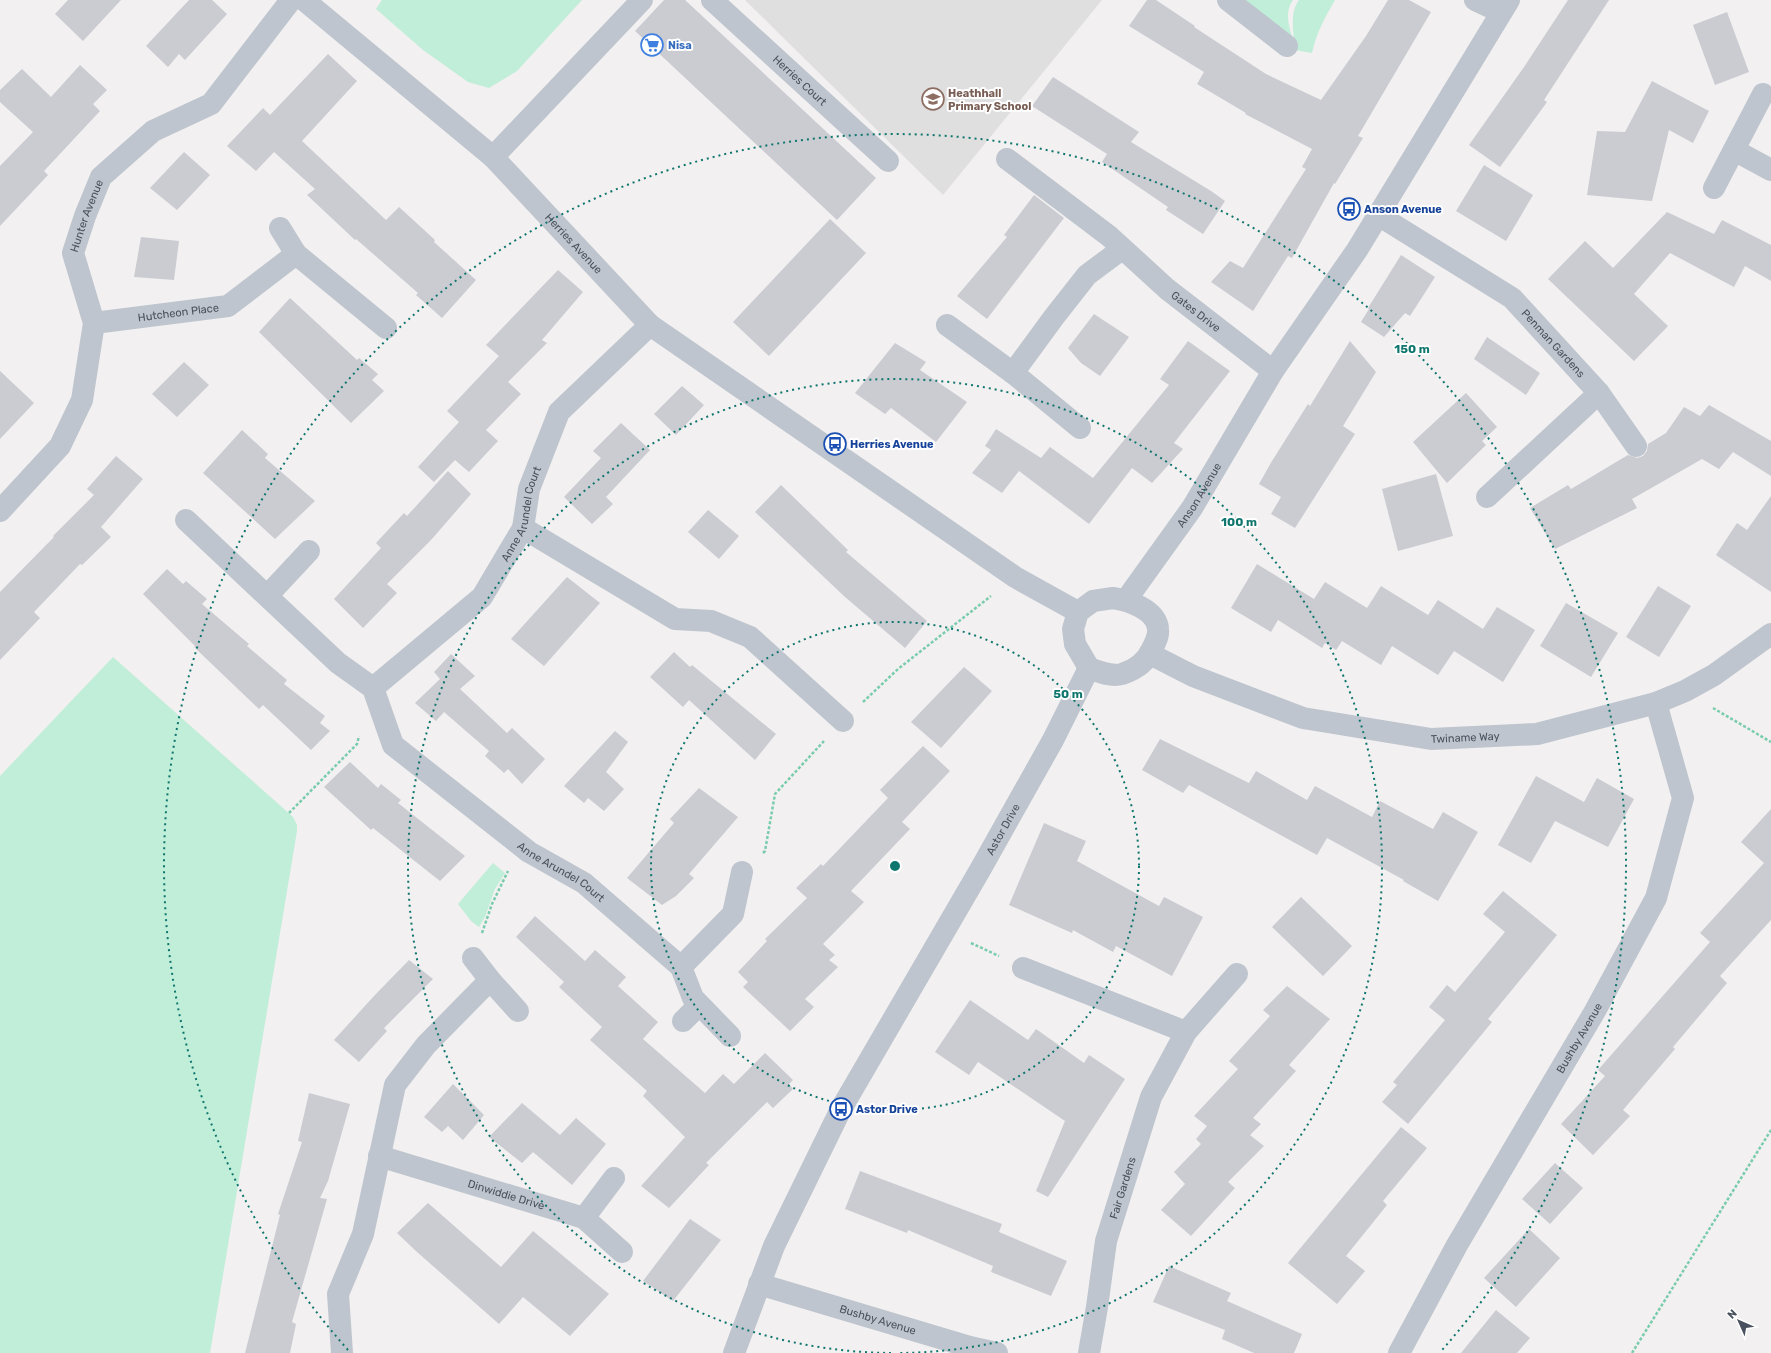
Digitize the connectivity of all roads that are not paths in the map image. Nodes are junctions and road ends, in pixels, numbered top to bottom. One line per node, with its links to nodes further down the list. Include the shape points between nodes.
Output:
1 (291, 0): 20 (street, Hunter Avenue, via 211,104 153,131 101,176 73,253)
2 (304, 0): 11 (street, Herries Avenue)
3 (642, 0): 11 (street)
4 (712, 0): 13 (street, Herries Court)
5 (1228, 0): 8 (street)
6 (1475, 0): 7 (street)
7 (1505, 6): 16 (street, Anson Avenue)
8 (1287, 46)
9 (1763, 94): 10 (street)
10 (1734, 150): 14 (street); 15 (street)
11 (493, 157): 21 (street, Herries Avenue)
12 (1007, 159): 18 (street, Gates Drive)
13 (888, 161)
14 (1771, 170)
15 (1714, 188)
16 (1378, 215): 24 (street, Anson Avenue, via 1357,250); 26 (street, Penman Gardens, via 1512,298)
17 (280, 228): 19 (street)
18 (1122, 248): 24 (street, Gates Drive, via 1167,289); 25 (street, via 1087,275)
19 (296, 254): 20 (street, Hutcheon Place, via 228,306); 23 (street)
20 (94, 323): 30 (street, Hunter Avenue, via 82,400 60,446)
21 (650, 325): 32 (street, Anne Arundel Court, via 559,412 529,489); 36 (street, Herries Avenue, via 1015,577)
22 (947, 325): 25 (street)
23 (386, 328)
24 (1273, 371): 35 (street, Anson Avenue, via 1192,508)
25 (1013, 373): 27 (street)
26 (1598, 393): 28 (street, Penman Gardens); 29 (street)
27 (1080, 428)
28 (1636, 446)
29 (1487, 497)
30 (0, 511)
31 (186, 520): 34 (street)
32 (523, 528): 40 (street, Anne Arundel Court, via 482,597); 42 (street, via 675,619 711,621 750,637)
33 (309, 551): 34 (street)
34 (266, 596): 40 (street, via 338,663)
35 (1126, 600): 36 (street, via 1113,598 1093,601); 38 (street, via 1143,608 1153,617 1158,628 1157,640)
36 (1078, 612): 39 (street, via 1073,629 1075,644)
37 (1771, 634): 41 (street, Twiname Way, via 1714,675 1685,691)
38 (1150, 654): 39 (street, via 1139,667 1121,675 1107,674); 41 (street, Twiname Way, via 1194,676 1303,718 1431,739 1537,734)
39 (1089, 668): 58 (street, Astor Drive, via 1053,740 841,1109 774,1246)
40 (374, 688): 45 (street, Anne Arundel Court, via 393,744 529,852 584,883)
41 (1656, 702): 63 (street, Bushby Avenue, via 1683,798 1656,898 1595,1011 1457,1245)
42 (843, 721)
43 (742, 872): 45 (street, via 733,914)
44 (473, 958): 48 (street)
45 (681, 967): 49 (street, via 693,998)
46 (1023, 968): 52 (street)
47 (1238, 974): 52 (street, Fair Gardens)
48 (490, 980): 50 (street); 54 (street, via 426,1045 395,1085)
49 (699, 1005): 51 (street); 53 (street)
50 (518, 1011)
51 (683, 1021)
52 (1186, 1032): 62 (street, Fair Gardens, via 1151,1097 1106,1240)
53 (730, 1036)
54 (379, 1156): 56 (street, Dinwiddie Drive); 59 (street, via 363,1234 338,1294)
55 (614, 1178): 56 (street)
56 (584, 1218): 57 (street, Dinwiddie Drive)
57 (622, 1252)
58 (760, 1284): 60 (street, Astor Drive); 61 (street, Bushby Avenue)
59 (342, 1353)
60 (734, 1353)
61 (990, 1353)
62 (1088, 1353)
63 (1399, 1353)

